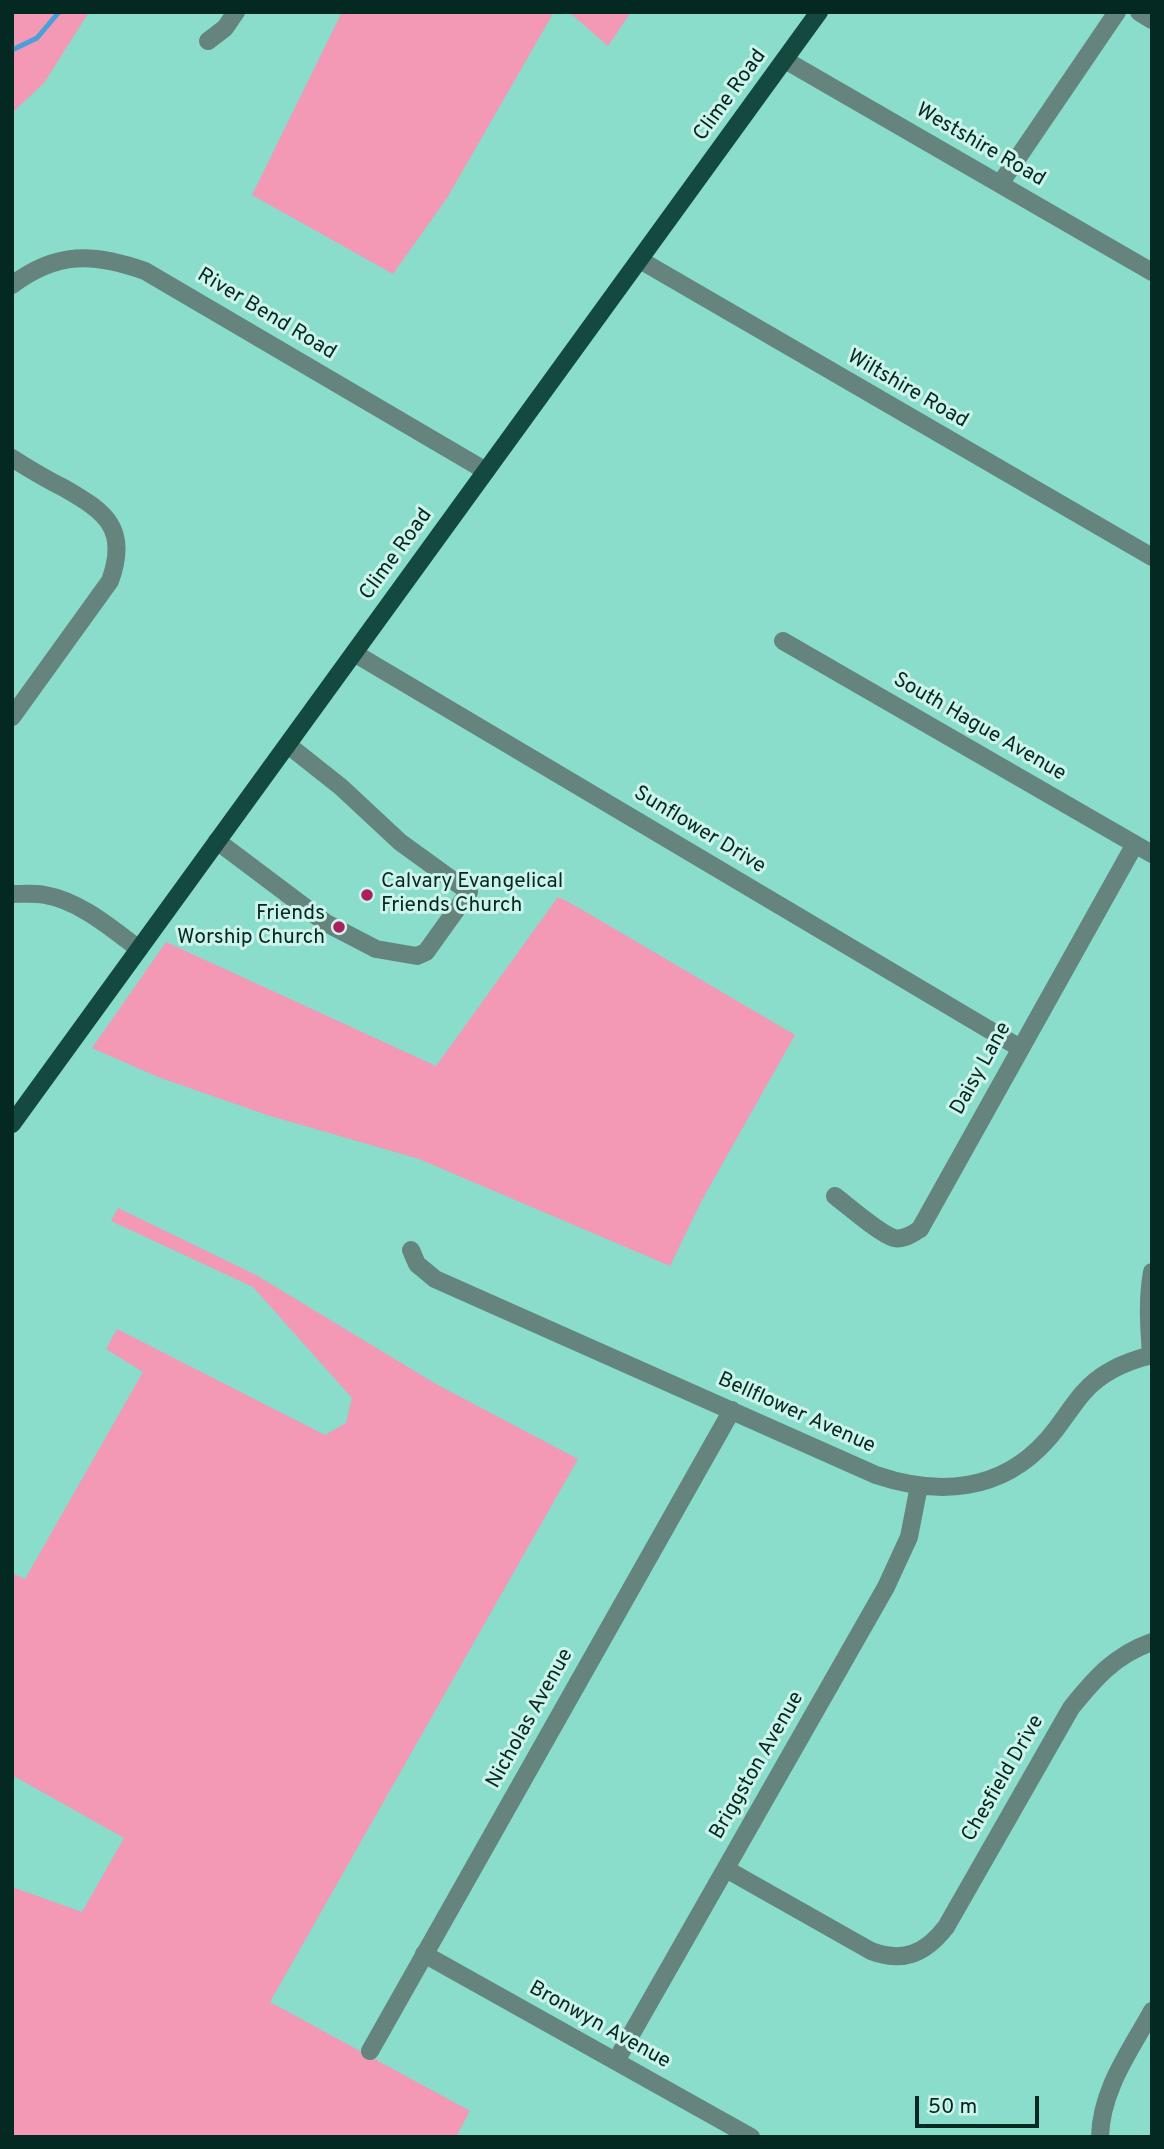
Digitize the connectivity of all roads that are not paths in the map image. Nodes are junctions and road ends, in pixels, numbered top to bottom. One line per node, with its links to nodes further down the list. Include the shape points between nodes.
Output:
1 (236, 12): 6 (street)
2 (819, 12): 7 (main road, Clime Road)
3 (1117, 12): 8 (street)
4 (1139, 12): 5 (street)
5 (1152, 20)
6 (208, 41)
7 (785, 60): 8 (street, Westshire Road); 9 (main road, Clime Road)
8 (1000, 184): 10 (street, Westshire Road)
9 (640, 260): 13 (main road, Clime Road); 14 (street, Wiltshire Road)
10 (1152, 272)
11 (12, 285): 13 (street, River Bend Road, via 46,265 72,258 96,257 145,271)
12 (12, 458): 17 (street, via 94,505 114,532 117,548 110,581)
13 (485, 471): 16 (main road, Clime Road)
14 (1152, 557)
15 (783, 641): 20 (street, South Hague Avenue)
16 (355, 653): 18 (main road, Clime Road); 24 (street, Sunflower Drive)
17 (12, 717)
18 (288, 745): 19 (main road, Clime Road); 19 (street, via 400,842 469,892 434,943 418,956 376,949 326,923)
19 (218, 841): 23 (main road, Clime Road)
20 (1135, 844): 21 (street, South Hague Avenue); 24 (street, Daisy Lane)
21 (1152, 854)
22 (12, 894): 23 (street, via 46,895 74,905)
23 (139, 949): 25 (main road, Clime Road)
24 (1020, 1048): 26 (street, Daisy Lane, via 920,1229 895,1238)
25 (12, 1124)
26 (835, 1196)
27 (411, 1250): 30 (street, Bellflower Avenue, via 417,1264 435,1279)
28 (1152, 1272): 29 (street, via 1148,1297)
29 (1151, 1355): 31 (street, Bellflower Avenue, via 1099,1378 1048,1439 1015,1468 974,1485)
30 (732, 1410): 31 (street, Bellflower Avenue, via 876,1475); 34 (street, Nicholas Avenue)
31 (919, 1486): 33 (street, Briggston Avenue, via 909,1537 886,1587)
32 (1152, 1642): 33 (street, Chesfield Drive, via 1124,1653 1093,1680 1071,1708 946,1927 913,1954 885,1956 871,1951)
33 (726, 1869): 37 (street, Briggston Avenue)
34 (424, 1954): 36 (street, Nicholas Avenue); 37 (street, Bronwyn Avenue)
35 (1152, 2011): 39 (street, via 1107,2095)
36 (370, 2051)
37 (616, 2061): 38 (street, Bronwyn Avenue)
38 (751, 2137)
39 (1100, 2137)

